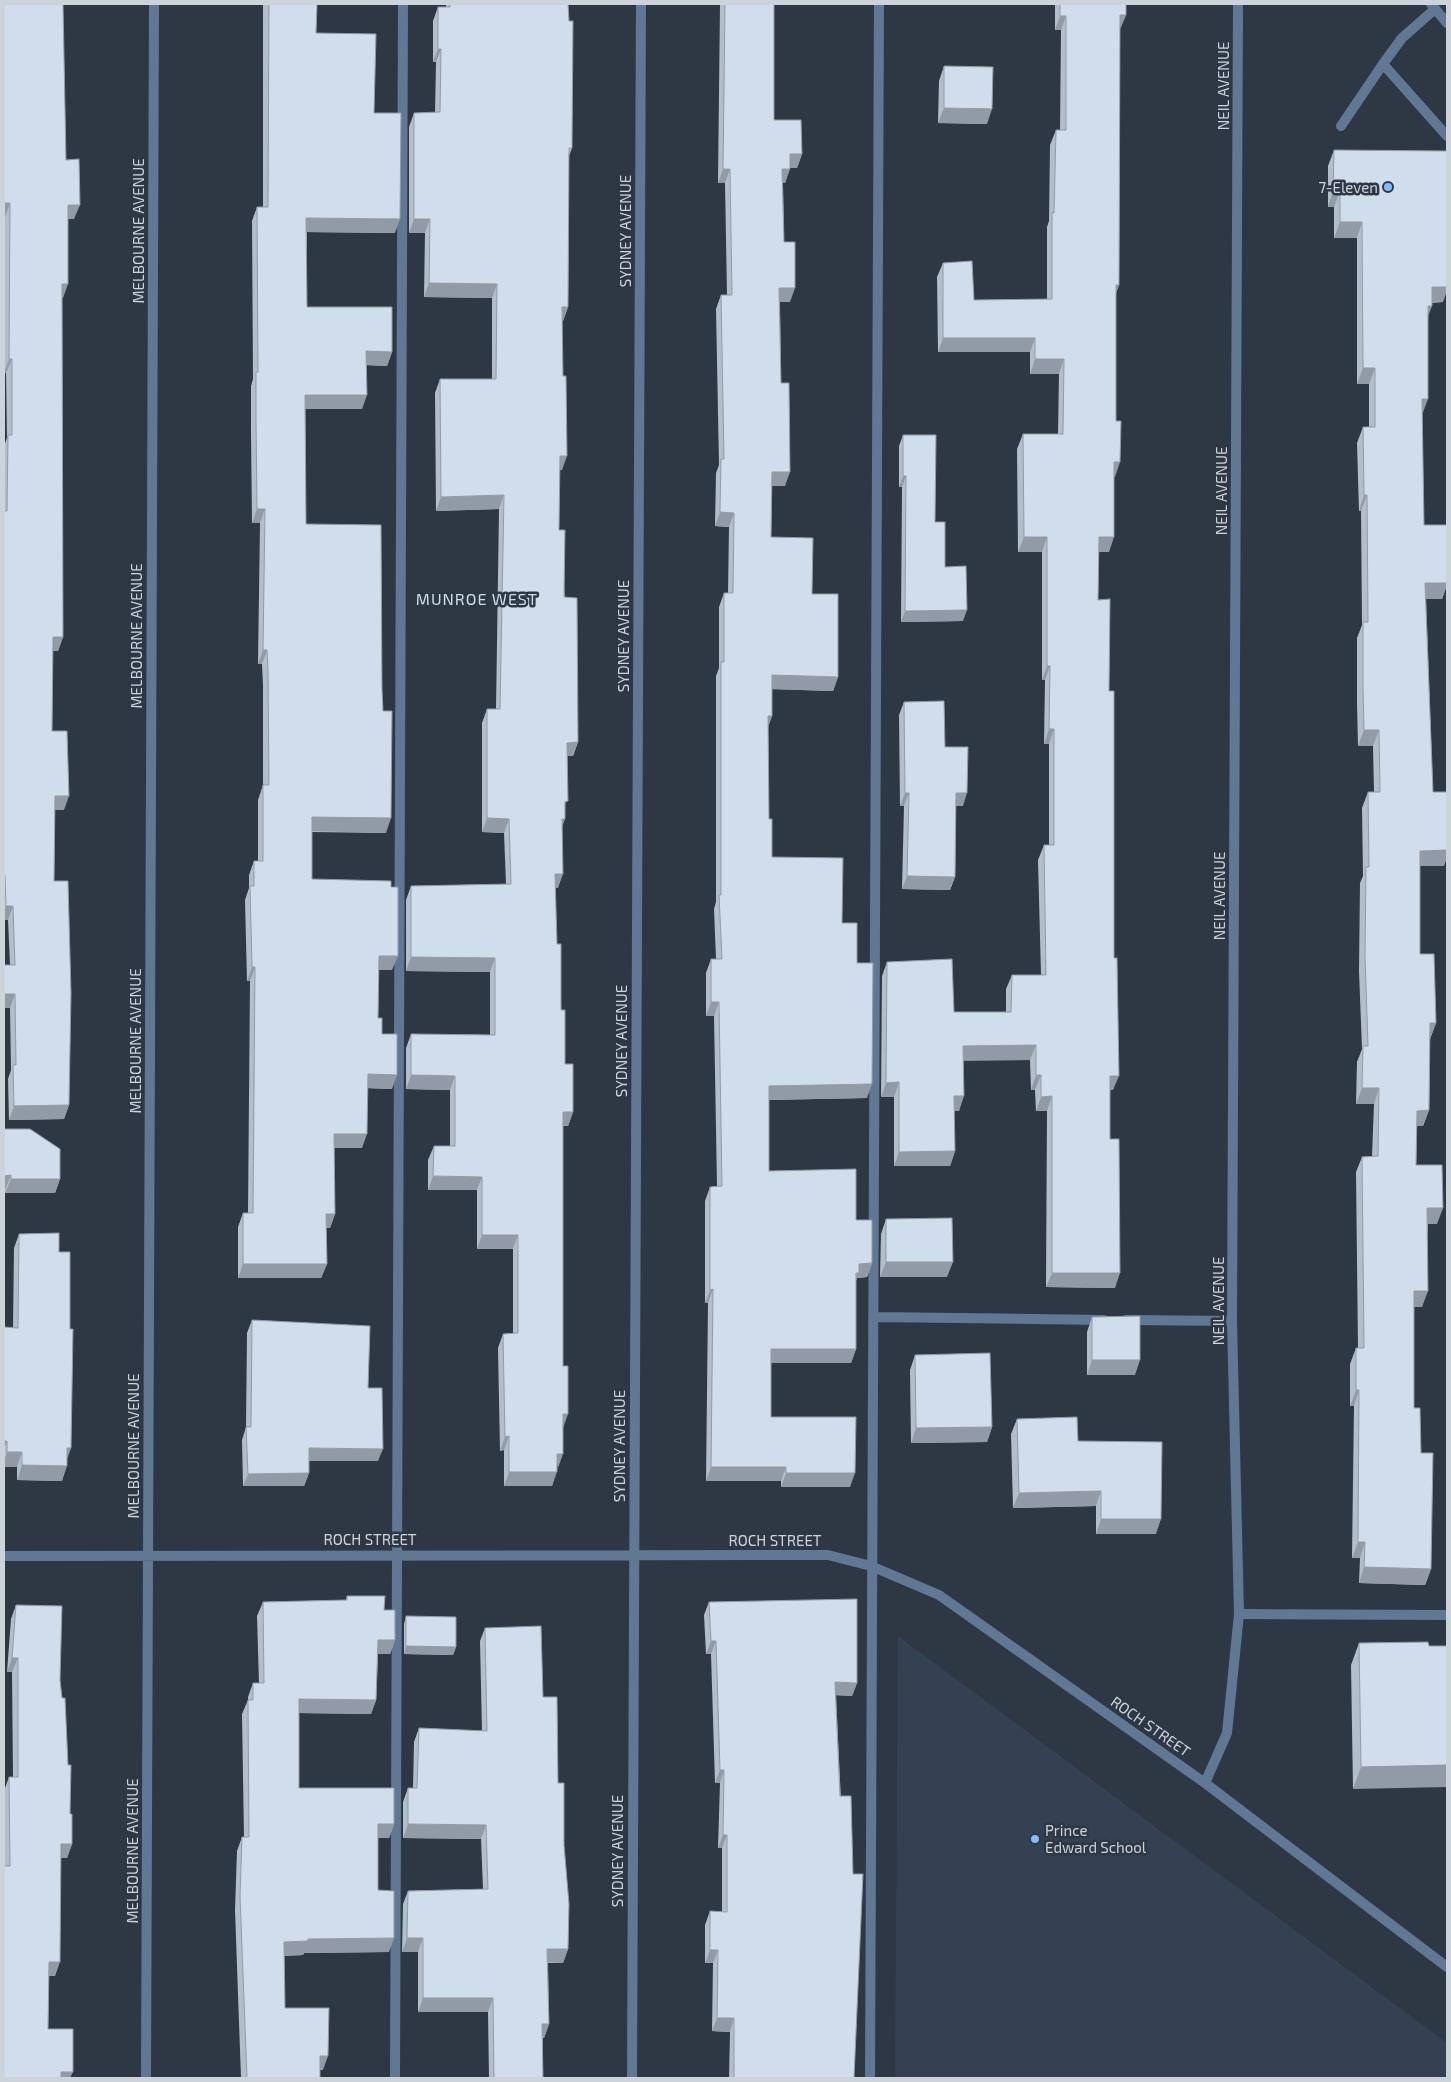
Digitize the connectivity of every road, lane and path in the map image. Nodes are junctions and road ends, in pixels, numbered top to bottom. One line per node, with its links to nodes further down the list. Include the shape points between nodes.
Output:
1 (154, 4): 13 (street, MELBOURNE AVENUE)
2 (403, 4): 14 (street)
3 (641, 4): 16 (street, SYDNEY AVENUE)
4 (879, 4): 11 (street)
5 (1238, 4): 12 (street, NEIL AVENUE)
6 (1433, 7): 7 (street); 8 (street, via 1402,38)
7 (1447, 23)
8 (1383, 64): 9 (street); 10 (street)
9 (1341, 126)
10 (1447, 136)
11 (875, 1317): 12 (street); 17 (street)
12 (1232, 1321): 18 (street, NEIL AVENUE)
13 (148, 1554): 14 (street, ROCH STREET); 15 (street, ROCH STREET); 22 (street, MELBOURNE AVENUE)
14 (396, 1554): 16 (street, ROCH STREET); 23 (street)
15 (4, 1556)
16 (633, 1556): 17 (street, ROCH STREET, via 828,1555); 24 (street, SYDNEY AVENUE)
17 (871, 1566): 20 (street, ROCH STREET, via 939,1595); 25 (street)
18 (1239, 1614): 19 (street); 20 (street, NEIL AVENUE, via 1226,1733)
19 (1447, 1615)
20 (1205, 1783): 21 (street, ROCH STREET)
21 (1447, 1967)
22 (146, 2078)
23 (395, 2078)
24 (632, 2078)
25 (870, 2078)

